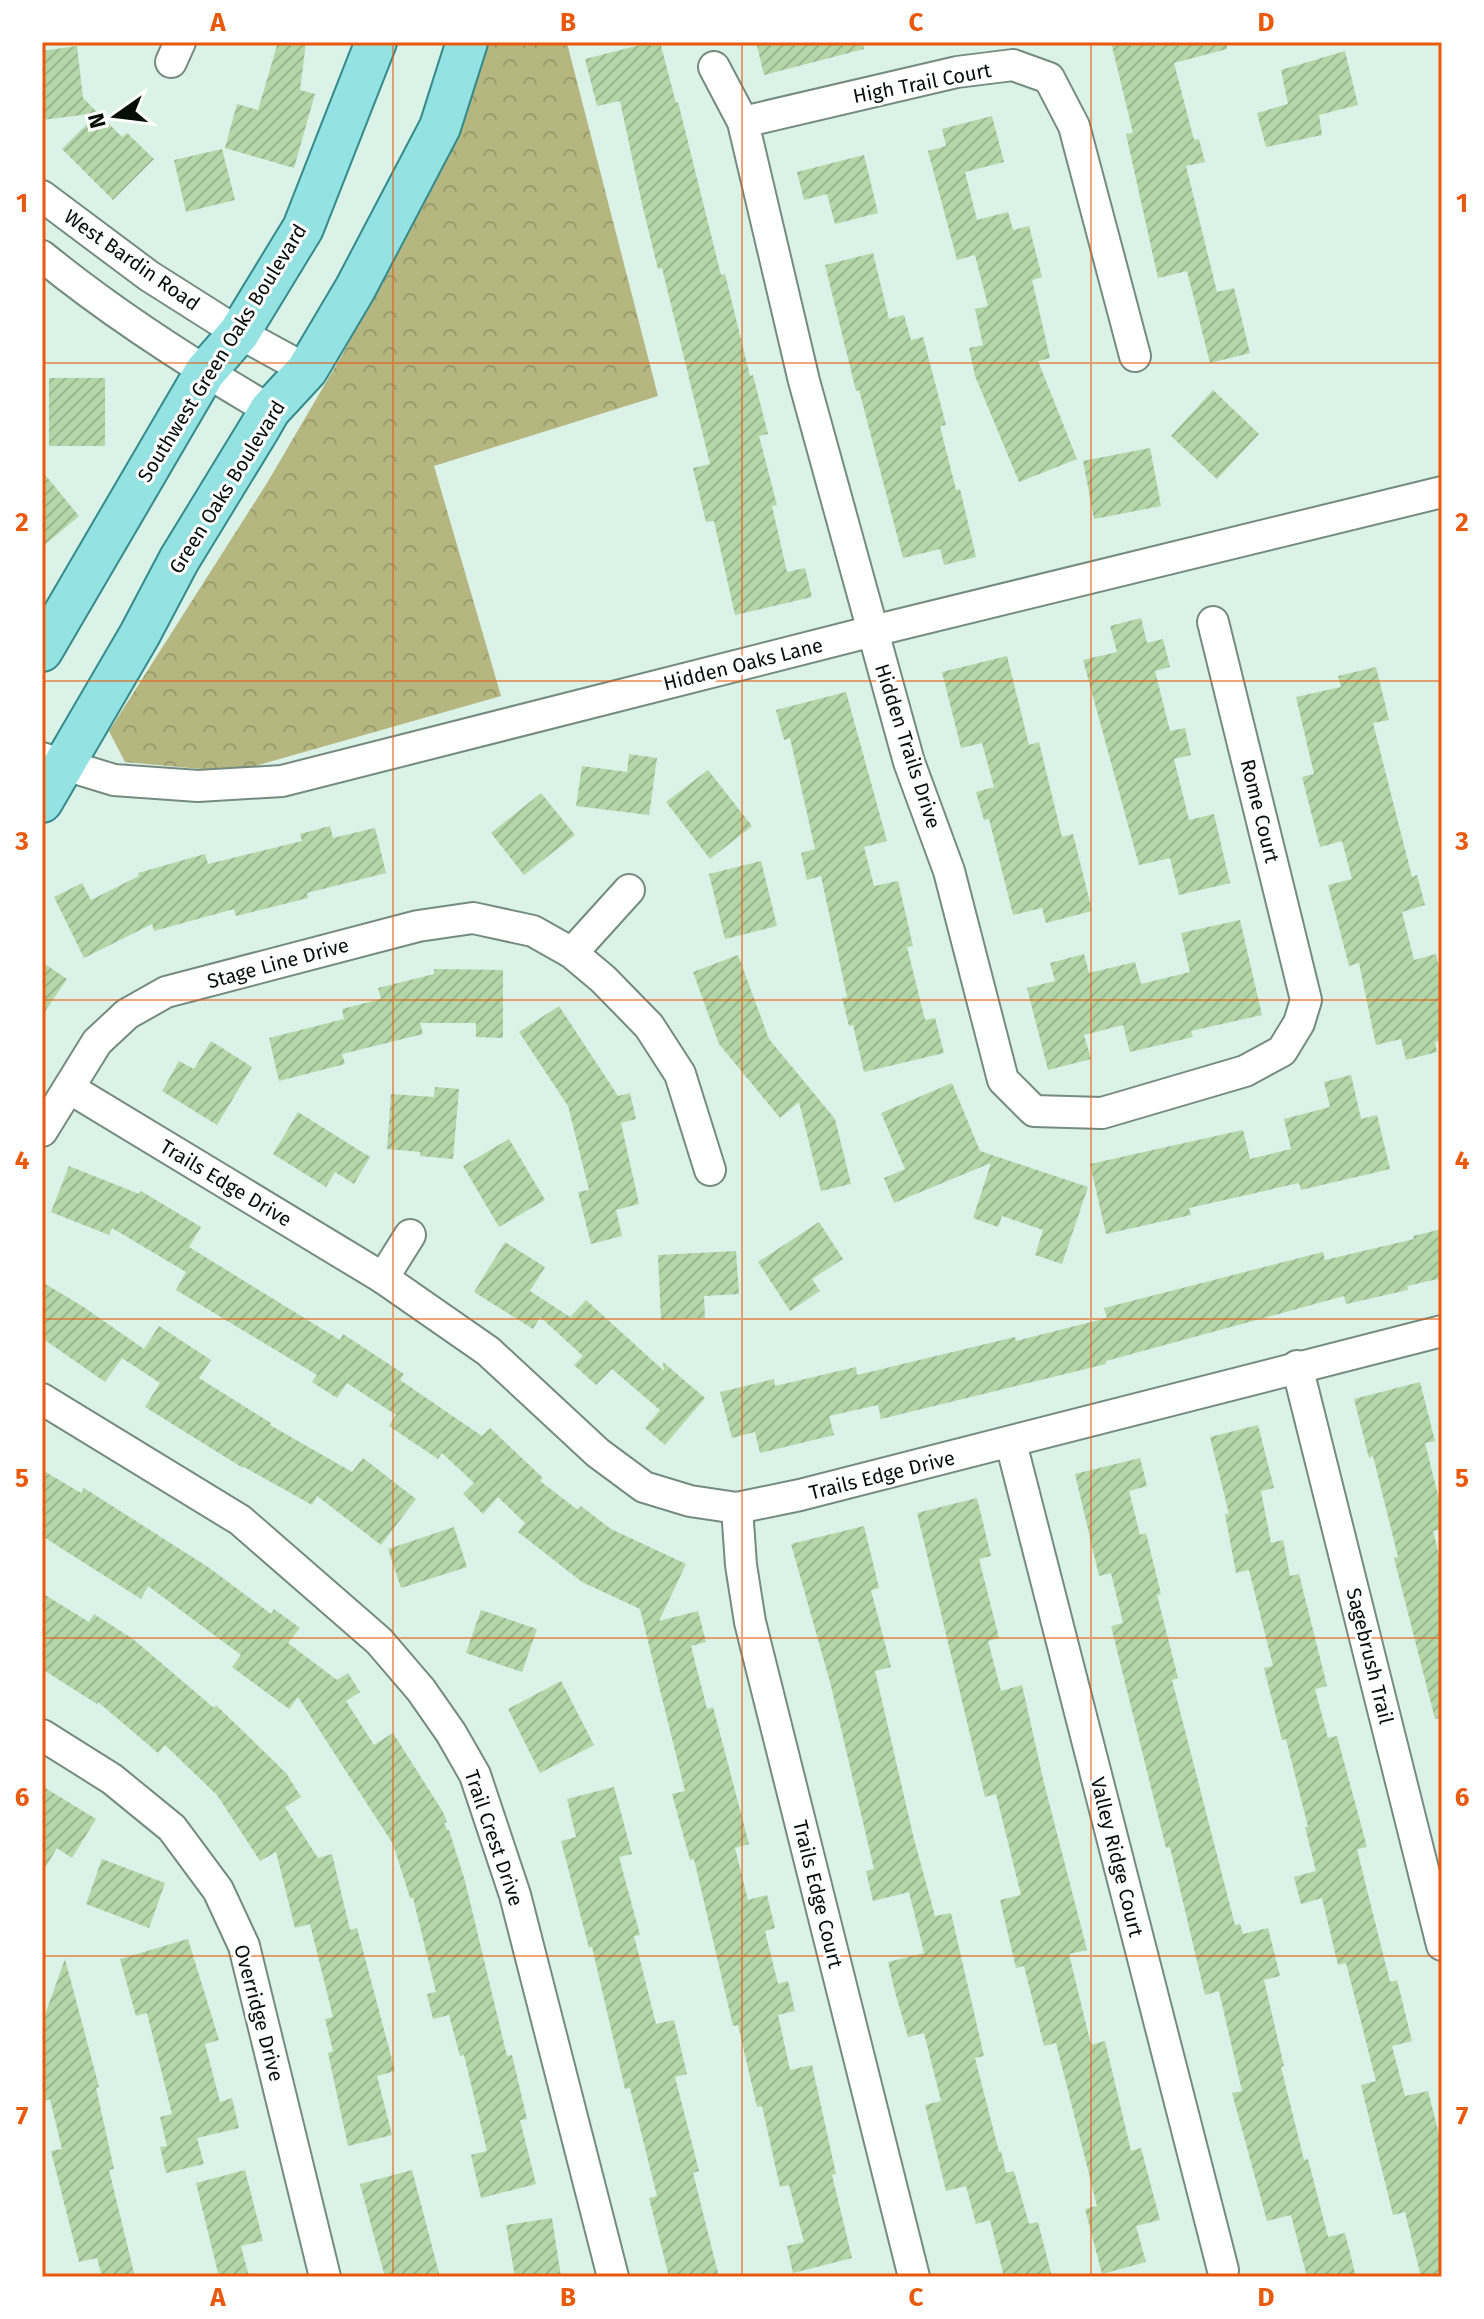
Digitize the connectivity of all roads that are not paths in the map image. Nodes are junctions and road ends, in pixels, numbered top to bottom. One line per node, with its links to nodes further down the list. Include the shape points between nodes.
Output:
1 (376, 42): 7 (main road, Southwest Green Oaks Boulevard, via 303,228)
2 (467, 42): 9 (main road, Green Oaks Boulevard, via 440,127)
3 (714, 67): 4 (street, Hidden Trails Drive)
4 (743, 122): 8 (street, High Trail Court, via 957,72 1013,65 1049,78 1074,126); 14 (street, Hidden Trails Drive, via 804,381)
5 (42, 196): 7 (street, West Bardin Road, via 149,276)
6 (42, 256): 10 (street)
7 (239, 333): 9 (street, West Bardin Road); 10 (main road, Southwest Green Oaks Boulevard)
8 (1135, 356)
9 (307, 370): 11 (main road, Green Oaks Boulevard)
10 (205, 372): 11 (street); 15 (main road, Southwest Green Oaks Boulevard)
11 (270, 410): 16 (main road, Green Oaks Boulevard, via 140,634)
12 (1442, 492): 14 (street, Hidden Oaks Lane)
13 (1213, 622): 20 (street, Rome Court)
14 (873, 631): 16 (street, Hidden Oaks Lane, via 282,781 198,786 114,780); 20 (street, Hidden Trails Drive, via 909,762 949,871 1003,1080 1034,1111 1102,1113 1245,1071 1282,1051)
15 (42, 651)
16 (53, 762): 17 (main road, Green Oaks Boulevard)
17 (42, 802)
18 (629, 890): 19 (street)
19 (572, 953): 21 (street, Stage Line Drive, via 533,931 473,918 418,926 166,992 127,1014 97,1042); 23 (street, Stage Line Drive, via 649,1026 673,1062)
20 (1306, 1000)
21 (69, 1088): 22 (street, Stage Line Drive); 25 (street, Trails Edge Drive)
22 (42, 1131)
23 (710, 1170)
24 (410, 1235): 25 (street)
25 (383, 1278): 30 (street, Trails Edge Drive, via 488,1351 598,1453 644,1487)
26 (1442, 1331): 27 (street, Trails Edge Drive)
27 (1297, 1366): 29 (street, Trails Edge Drive); 32 (street, Sagebrush Trail)
28 (42, 1399): 35 (street, Trail Crest Drive, via 240,1520 379,1641 451,1733 475,1775 515,1895)
29 (1011, 1443): 30 (street, Trails Edge Drive); 33 (street, Valley Ridge Court)
30 (737, 1508): 36 (street, Trails Edge Court, via 750,1622)
31 (42, 1735): 34 (street, Overridge Drive, via 112,1779 172,1828 218,1890 244,1946)
32 (1442, 1945)
33 (1223, 2270)
34 (325, 2277)
35 (613, 2277)
36 (914, 2277)

